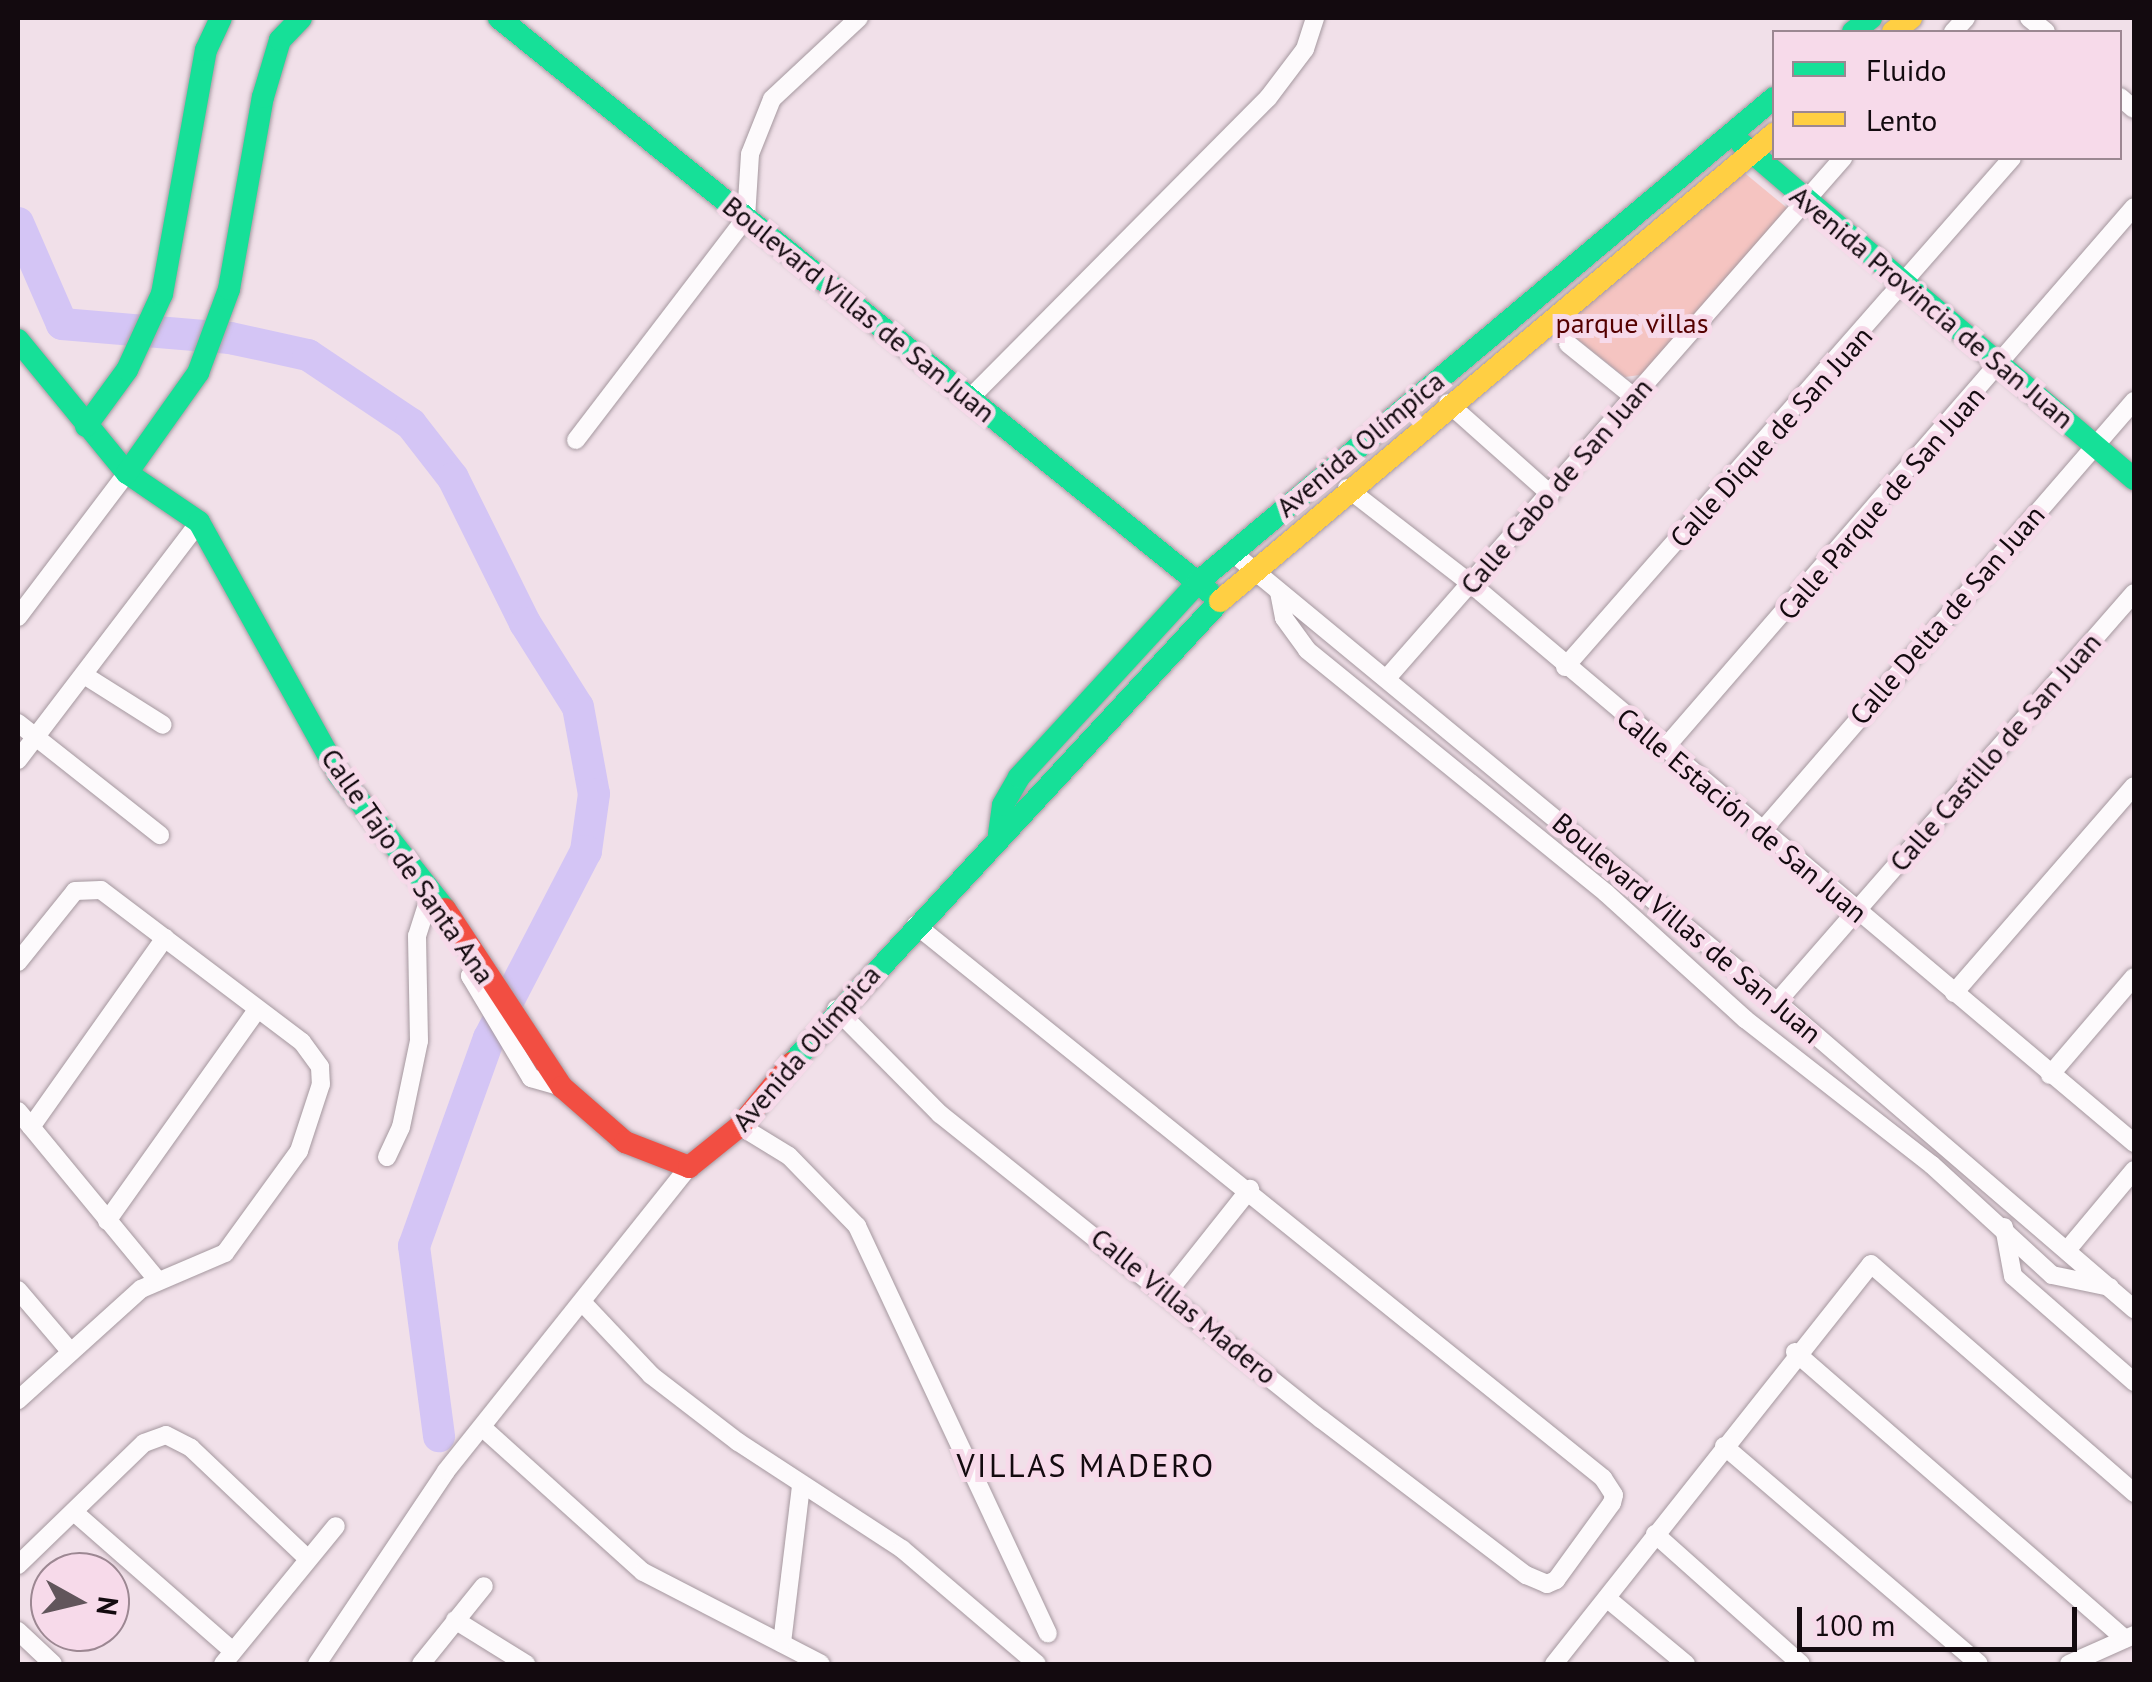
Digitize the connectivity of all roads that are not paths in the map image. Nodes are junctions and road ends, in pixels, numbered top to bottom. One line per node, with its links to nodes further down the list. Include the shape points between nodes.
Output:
1 (221, 18): 23 (street, via 206,50 162,294 127,370)
2 (302, 18): 26 (street, via 280,40 263,97 229,289 198,373)
3 (499, 18): 14 (street, Boulevard Villas de San Juan)
4 (859, 18): 14 (street, via 772,98 750,154)
5 (1314, 18): 19 (street, via 1305,48 1268,98)
6 (1772, 100): 7 (street, Avenida Olímpica)
7 (1731, 134): 9 (street, Avenida Provincia de San Juan); 31 (street, Avenida Olímpica)
8 (1772, 136): 9 (street, Avenida Olímpica)
9 (1752, 154): 12 (street, Avenida Provincia de San Juan); 22 (street, Avenida Olímpica)
10 (1841, 160): 12 (street, Calle Cabo de San Juan)
11 (2010, 160): 15 (street, Calle Dique de San Juan)
12 (1805, 200): 15 (street, Avenida Provincia de San Juan); 20 (street, Calle Cabo de San Juan)
13 (2134, 207): 18 (street, Calle Parque de San Juan)
14 (746, 218): 19 (street, Boulevard Villas de San Juan); 24 (street)
15 (1906, 285): 18 (street, Avenida Provincia de San Juan); 39 (street, Calle Dique de San Juan)
16 (1568, 344): 20 (street)
17 (21, 354): 23 (street, Calle Tajo de Santa Ana)
18 (2002, 366): 25 (street, Avenida Provincia de San Juan); 45 (street, Calle Parque de San Juan)
19 (971, 397): 33 (street, Boulevard Villas de San Juan)
20 (1634, 397): 29 (street, Calle Cabo de San Juan)
21 (2134, 401): 25 (street, Calle Delta de San Juan)
22 (1448, 403): 28 (street, Avenida Olímpica); 29 (street)
23 (86, 426): 26 (street, Calle Tajo de Santa Ana)
24 (576, 440)
25 (2096, 446): 27 (street, Avenida Provincia de San Juan); 48 (street, Calle Delta de San Juan)
26 (133, 464): 30 (street, Calle Tajo de Santa Ana); 38 (street)
27 (2134, 478)
28 (1347, 488): 32 (street, Avenida Olímpica); 34 (street, Calle Estación de San Juan)
29 (1550, 494): 34 (street, Calle Cabo de San Juan)
30 (199, 522): 40 (street); 51 (street, Calle Tajo de Santa Ana, via 338,776)
31 (1233, 553): 32 (street, Boulevard Villas de San Juan); 33 (street, Avenida Olímpica)
32 (1254, 569): 35 (street, Boulevard Villas de San Juan); 37 (street, Avenida Olímpica)
33 (1198, 582): 37 (street, Boulevard Villas de San Juan); 49 (street, Avenida Olímpica, via 1018,776 1003,805)
34 (1470, 583): 39 (street, Calle Estación de San Juan); 41 (street, Calle Cabo de San Juan)
35 (1279, 592): 41 (street, Boulevard Villas de San Juan); 71 (street, via 1284,618 1307,650 1419,736 1745,1019)
36 (2134, 593): 52 (street, Calle Castillo de San Juan)
37 (1219, 601): 49 (street, Avenida Olímpica)
38 (18, 617)
39 (1565, 667): 45 (street, Calle Estación de San Juan)
40 (84, 675): 43 (street); 44 (street)
41 (1387, 678): 58 (street, Boulevard Villas de San Juan)
42 (18, 723): 44 (street)
43 (163, 725)
44 (35, 736): 46 (street); 50 (street)
45 (1664, 749): 48 (street, Calle Estación de San Juan)
46 (18, 760)
47 (2134, 786): 57 (street)
48 (1762, 831): 52 (street, Calle Estación de San Juan)
49 (999, 834): 53 (street, Avenida Olímpica)
50 (160, 835)
51 (431, 892): 66 (street, via 417,936 418,1041 401,1127); 67 (street, Calle Tajo de Santa Ana, via 552,1084 624,1142)
52 (1856, 911): 57 (street, Calle Estación de San Juan); 58 (street, Calle Castillo de San Juan)
53 (916, 925): 59 (street, Avenida Olímpica); 69 (street)
54 (165, 938): 55 (street, via 115,898 87,888 75,891); 60 (street); 64 (street)
55 (18, 962)
56 (2134, 977): 61 (street)
57 (1954, 993): 61 (street, Calle Estación de San Juan)
58 (1777, 1002): 72 (street, Boulevard Villas de San Juan)
59 (836, 1009): 63 (street, Avenida Olímpica); 76 (street, Calle Villas Madero, via 940,1114)
60 (256, 1011): 70 (street); 73 (street, via 302,1042 320,1067 310,1132 225,1253)
61 (2050, 1075): 65 (street, Calle Estación de San Juan)
62 (18, 1111): 64 (street)
63 (740, 1126): 67 (street, Avenida Olímpica); 96 (street, via 789,1156 857,1226)
64 (31, 1127): 70 (street)
65 (2134, 1143)
66 (387, 1157)
67 (689, 1167): 77 (street)
68 (2134, 1170): 72 (street)
69 (1250, 1188): 76 (street); 76 (street, Calle Villas Madero, via 1610,1486 1614,1494 1605,1514 1547,1584 1526,1575)
70 (107, 1220): 73 (street)
71 (2004, 1226): 74 (street, via 2052,1274); 81 (street, via 2013,1276)
72 (2068, 1248): 74 (street, Boulevard Villas de San Juan)
73 (158, 1281): 79 (street)
74 (2110, 1287): 78 (street, Boulevard Villas de San Juan)
75 (18, 1290): 79 (street)
76 (1168, 1292)
77 (582, 1303): 83 (street); 85 (street, via 651,1375)
78 (2134, 1310)
79 (70, 1351): 82 (street)
80 (1795, 1352): 84 (street); 86 (street, via 1866,1268 1878,1266); 97 (street)
81 (2134, 1382)
82 (18, 1400)
83 (483, 1428): 98 (street, via 642,1572); 101 (street, via 446,1471)
84 (1724, 1446): 89 (street); 109 (street)
85 (801, 1486): 98 (street); 105 (street, via 902,1549)
86 (2134, 1493)
87 (74, 1512): 90 (street, via 144,1443 166,1435 191,1448); 91 (street); 99 (street)
88 (336, 1526): 90 (street)
89 (1656, 1534): 93 (street); 108 (street)
90 (308, 1559): 99 (street)
91 (18, 1564)
92 (484, 1586): 94 (street)
93 (1609, 1600): 106 (street); 107 (street)
94 (455, 1620): 102 (street); 103 (street)
95 (18, 1631): 100 (street)
96 (1048, 1634)
97 (2130, 1637): 110 (street)
98 (782, 1643): 104 (street)
99 (228, 1658)
100 (53, 1664)
101 (317, 1664)
102 (421, 1664)
103 (526, 1664)
104 (821, 1664)
105 (1036, 1664)
106 (1554, 1664)
107 (1686, 1664)
108 (1801, 1664)
109 (1979, 1664)
110 (2069, 1664)

